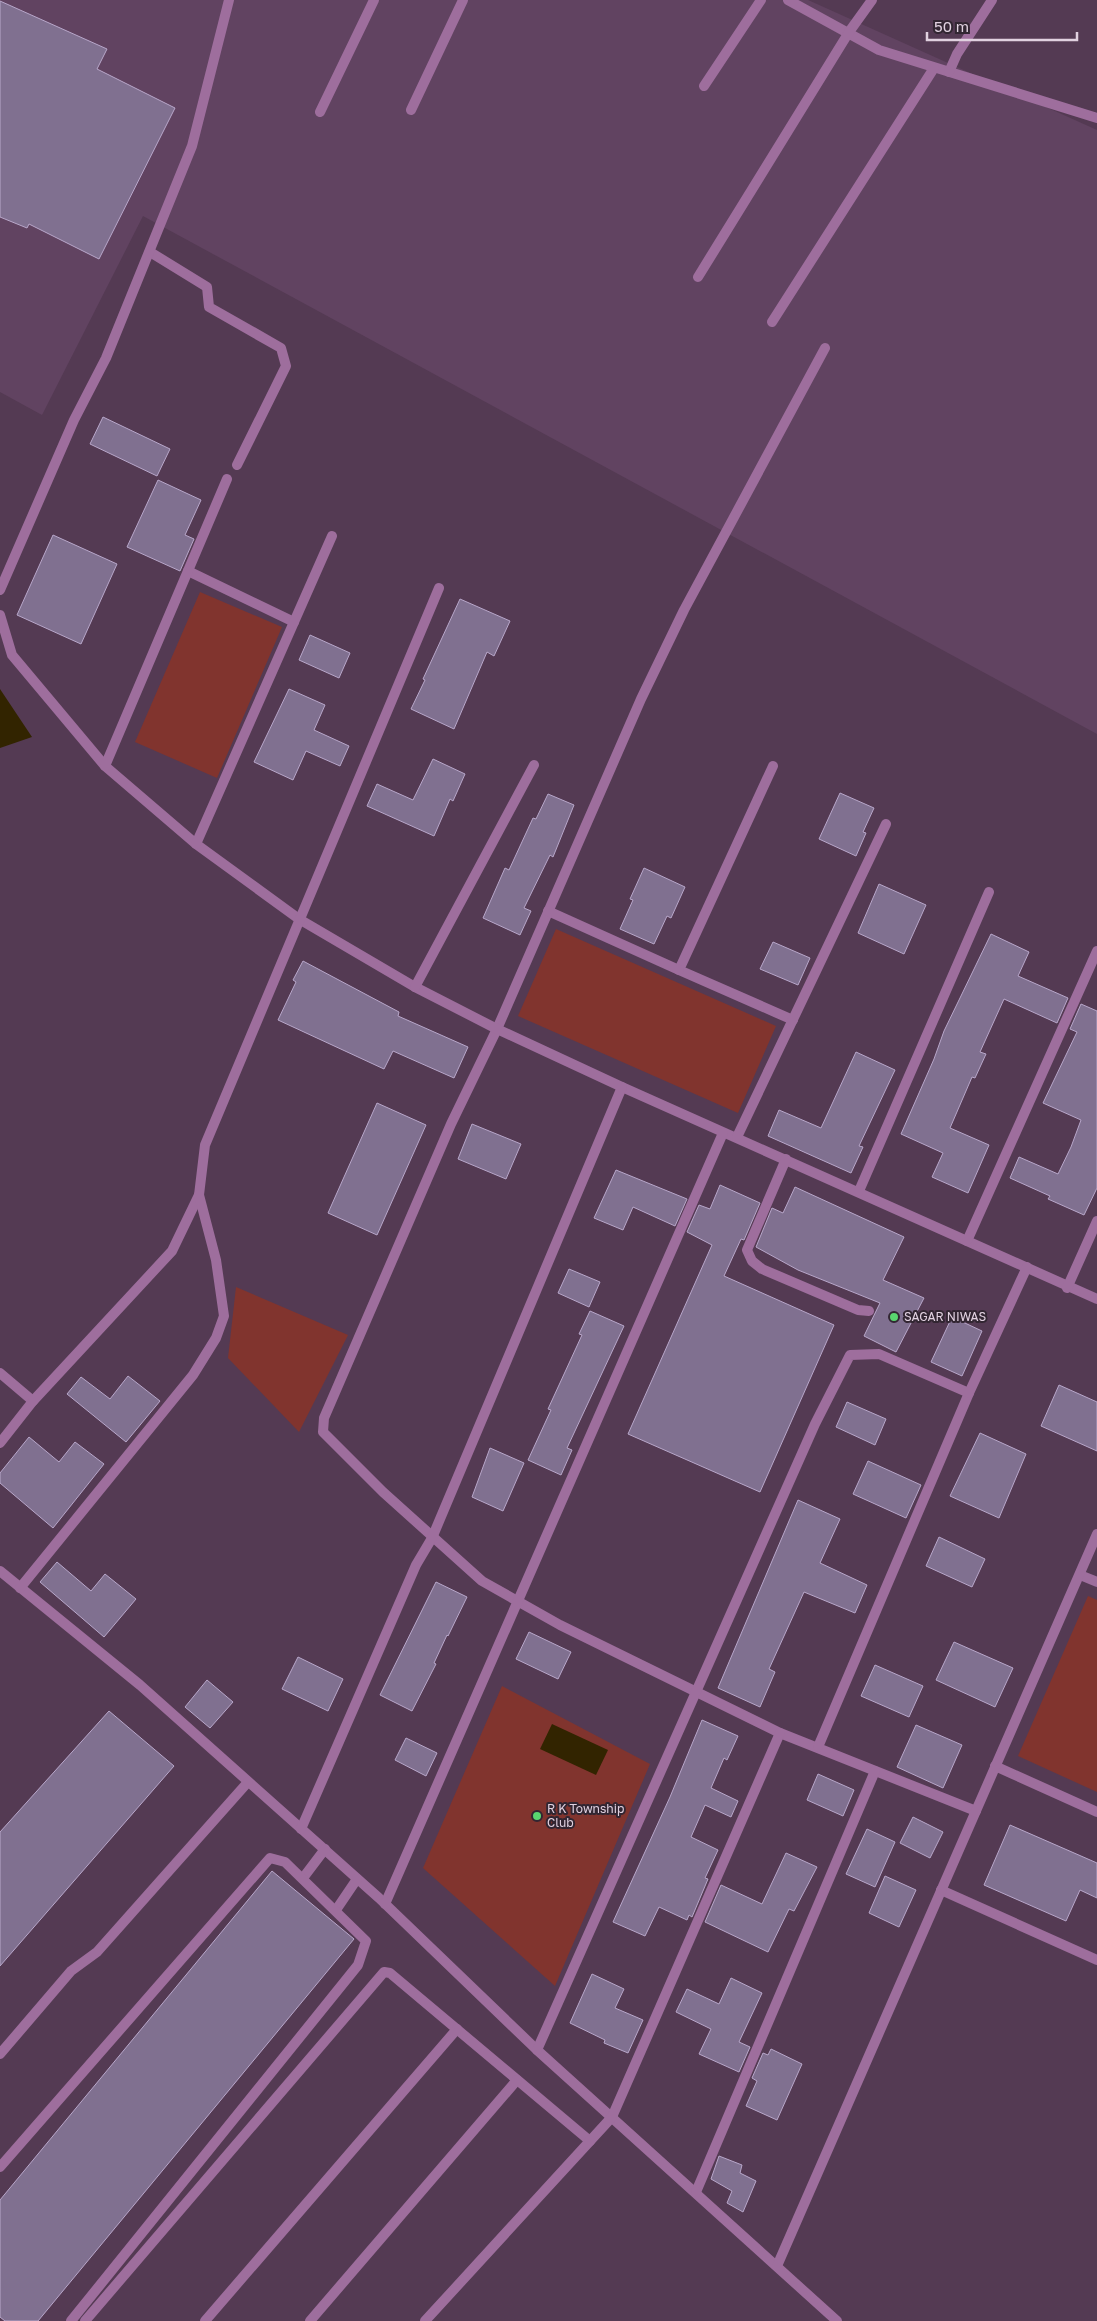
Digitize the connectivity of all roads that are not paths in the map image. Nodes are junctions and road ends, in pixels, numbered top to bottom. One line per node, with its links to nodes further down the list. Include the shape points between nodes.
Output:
1 (229, 0): 15 (street, via 192,146)
2 (374, 0): 13 (street)
3 (463, 0): 12 (street)
4 (761, 0): 11 (street)
5 (788, 0): 8 (street)
6 (872, 0): 8 (street)
7 (992, 0): 10 (street)
8 (849, 32): 9 (street, via 879,50); 16 (street)
9 (934, 68): 10 (street); 17 (street)
10 (948, 72): 14 (street)
11 (704, 86)
12 (411, 110)
13 (320, 112)
14 (1097, 118)
15 (150, 252): 19 (street, via 207,287 209,306 281,348 286,366); 24 (street, via 106,358 74,420)
16 (698, 278)
17 (772, 322)
18 (825, 348): 33 (street, via 684,610 640,700)
19 (238, 465)
20 (227, 479): 22 (street)
21 (332, 536): 26 (street)
22 (188, 571): 26 (street); 28 (street)
23 (439, 588): 34 (street)
24 (0, 590)
25 (0, 615): 28 (street, via 12,655)
26 (294, 622): 31 (street)
27 (534, 765): 37 (street)
28 (105, 766): 31 (street)
29 (773, 766): 36 (street)
30 (886, 824): 38 (street)
31 (196, 844): 34 (street)
32 (989, 892): 44 (street)
33 (548, 911): 36 (street); 39 (street)
34 (299, 920): 37 (street); 45 (street, via 205,1145)
35 (1097, 951): 47 (street)
36 (679, 970): 38 (street)
37 (415, 987): 39 (street)
38 (793, 1020): 42 (street)
39 (497, 1029): 40 (street); 57 (street, via 451,1124 324,1418 323,1432)
40 (622, 1088): 41 (street); 57 (street)
41 (723, 1133): 42 (street); 62 (street)
42 (737, 1138): 43 (street)
43 (786, 1159): 44 (street); 51 (street, via 747,1250 752,1261 762,1269 858,1310)
44 (859, 1191): 47 (street)
45 (199, 1195): 54 (street, via 172,1250); 61 (street, via 216,1260 224,1316 216,1338 193,1375)
46 (1097, 1221): 49 (street)
47 (967, 1241): 48 (street)
48 (1027, 1267): 49 (street); 53 (street)
49 (1067, 1288): 50 (street)
50 (1097, 1299)
51 (869, 1311)
52 (0, 1373): 54 (street)
53 (969, 1393): 63 (street, via 879,1354 850,1355 815,1424); 65 (street)
54 (33, 1401): 55 (street)
55 (0, 1443)
56 (1097, 1534): 59 (street)
57 (432, 1538): 62 (street, via 482,1581); 71 (street, via 416,1565)
58 (0, 1571): 61 (street)
59 (1080, 1575): 60 (street); 66 (street)
60 (1097, 1582)
61 (20, 1588): 68 (street, via 140,1685)
62 (518, 1601): 63 (street); 76 (street)
63 (698, 1692): 64 (street); 80 (street)
64 (780, 1733): 65 (street); 83 (street)
65 (818, 1747): 67 (street)
66 (995, 1766): 69 (street); 70 (street)
67 (876, 1771): 69 (street); 86 (street)
68 (248, 1782): 71 (street); 81 (street, via 97,1952 71,1971)
69 (976, 1812): 75 (street)
70 (1097, 1812)
71 (301, 1829): 72 (street)
72 (324, 1850): 73 (street); 74 (street)
73 (303, 1878): 77 (street); 85 (street, via 286,1862 270,1858)
74 (357, 1879): 76 (street); 77 (street)
75 (942, 1890): 78 (street); 87 (street)
76 (385, 1904): 80 (street)
77 (336, 1910): 88 (street, via 366,1941 358,1964)
78 (1097, 1960)
79 (457, 2029): 82 (street); 89 (street, via 390,1973 384,1972); 90 (street)
80 (537, 2050): 83 (street)
81 (0, 2054)
82 (517, 2080): 84 (street); 91 (street)
83 (612, 2117): 84 (street); 86 (street)
84 (590, 2140): 92 (street)
85 (0, 2167)
86 (696, 2192): 87 (street)
87 (777, 2266): 93 (street)
88 (71, 2321)
89 (85, 2321)
90 (206, 2321)
91 (310, 2321)
92 (426, 2321)
93 (837, 2321)

